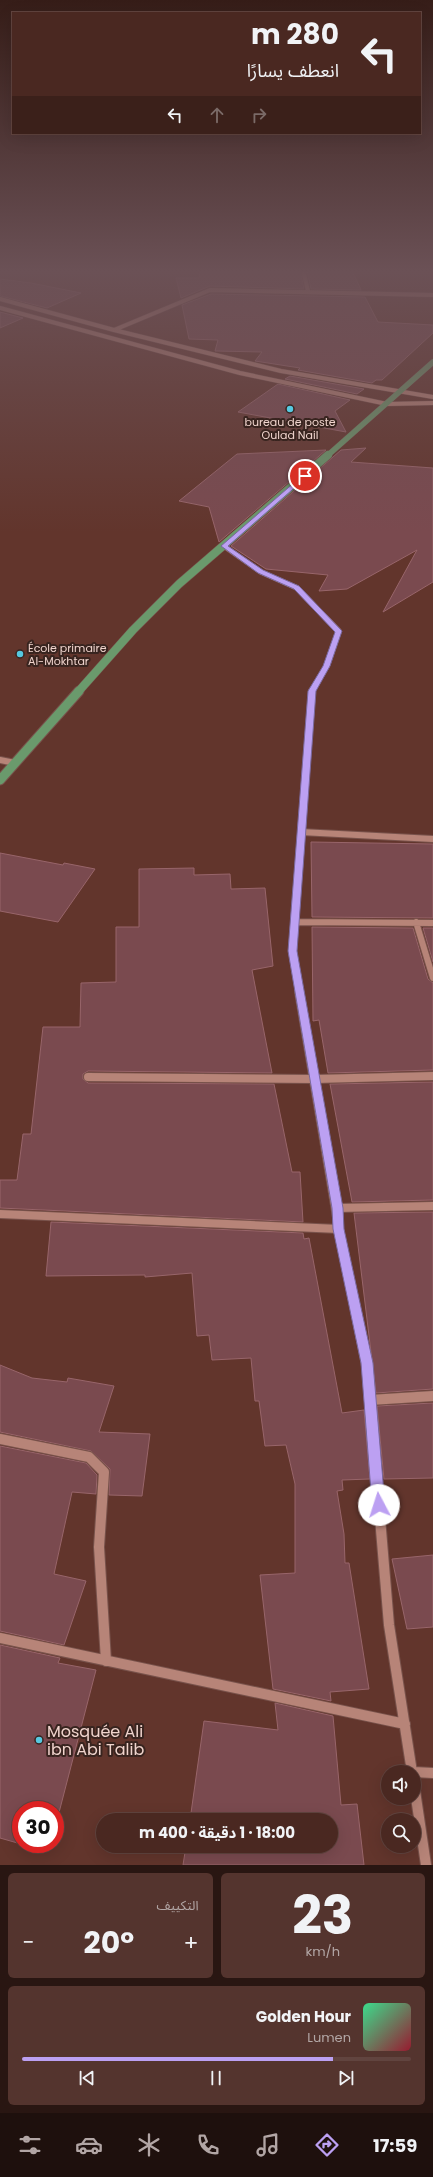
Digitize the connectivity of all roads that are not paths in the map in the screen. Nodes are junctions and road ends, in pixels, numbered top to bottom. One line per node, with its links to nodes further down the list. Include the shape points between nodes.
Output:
1 (181, 357): 7 (street, via 240,373)
2 (224, 357): 4 (street, via 281,371)
3 (433, 362): 4 (main road)
4 (400, 391): 5 (street); 7 (main road)
5 (433, 397)
6 (433, 403): 7 (street)
7 (387, 404): 8 (main road)
8 (224, 546): 10 (main road, via 179,584 133,630); 12 (street, via 261,572 297,588 339,631 327,666 312,691)
9 (0, 760): 10 (street)
10 (15, 763): 11 (main road)
11 (0, 780)
12 (301, 832): 13 (street); 14 (street)
13 (433, 839)
14 (295, 922): 15 (street); 20 (street, via 292,951)
15 (416, 922): 16 (street); 17 (street)
16 (433, 922)
17 (433, 978)
18 (433, 1076): 20 (street)
19 (88, 1077): 20 (street)
20 (315, 1079): 22 (street)
21 (433, 1206): 22 (street)
22 (337, 1208): 24 (street)
23 (0, 1214): 24 (street)
24 (339, 1229): 26 (street, via 367,1363)
25 (433, 1396): 26 (street)
26 (370, 1400): 30 (street, via 389,1625)
27 (0, 1439): 29 (street, via 89,1456 104,1472 99,1547)
28 (0, 1638): 29 (street)
29 (106, 1661): 30 (street)
30 (405, 1724): 31 (street)
31 (412, 1765)
32 (421, 1772): 33 (street)
33 (433, 1773)
34 (417, 1805): 35 (street)
35 (426, 1865)

